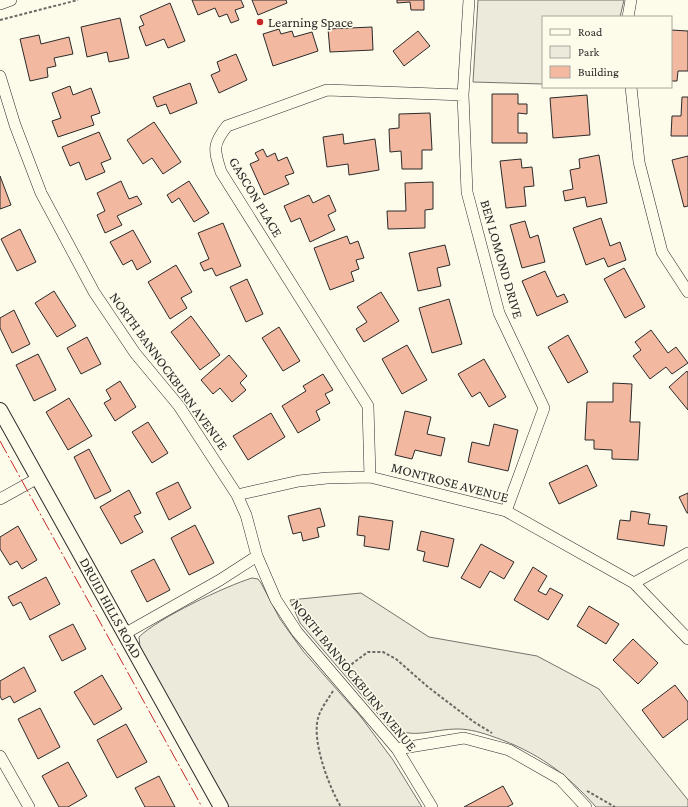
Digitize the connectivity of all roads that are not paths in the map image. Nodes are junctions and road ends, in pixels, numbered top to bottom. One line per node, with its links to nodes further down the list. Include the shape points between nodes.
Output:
1 (11, 0): 4 (street)
2 (469, 0): 8 (street, BEN LOMOND DRIVE)
3 (631, 0): 5 (street)
4 (0, 4)
5 (628, 16)
6 (0, 76): 13 (street, NORTH BANNOCKBURN AVENUE, via 15,125 41,193 94,292 135,353 179,406)
7 (631, 88): 9 (street, via 640,162 662,252)
8 (463, 95): 11 (street, GASCON PLACE, via 327,90 227,126 217,138 214,152 221,172 368,406); 15 (street, BEN LOMOND DRIVE, via 467,192 499,313 544,408)
9 (688, 292)
10 (0, 410): 12 (street, DRUID HILLS ROAD)
11 (370, 477): 13 (street, MONTROSE AVENUE, via 299,481); 15 (street, MONTROSE AVENUE)
12 (38, 478): 14 (street); 19 (street, DRUID HILLS ROAD)
13 (237, 495): 17 (street, NORTH BANNOCKBURN AVENUE, via 246,515)
14 (0, 499)
15 (506, 511): 18 (street, MONTROSE AVENUE)
16 (688, 553): 18 (street)
17 (257, 556): 19 (street); 21 (street, NORTH BANNOCKBURN AVENUE, via 276,600 296,632)
18 (634, 583): 20 (street, MONTROSE AVENUE)
19 (126, 633): 24 (street, DRUID HILLS ROAD)
20 (688, 639)
21 (397, 749): 25 (street, NORTH BANNOCKBURN AVENUE); 26 (street, via 464,738 509,750 560,779)
22 (0, 756): 23 (street)
23 (29, 807)
24 (221, 807)
25 (432, 807)
26 (586, 807)

